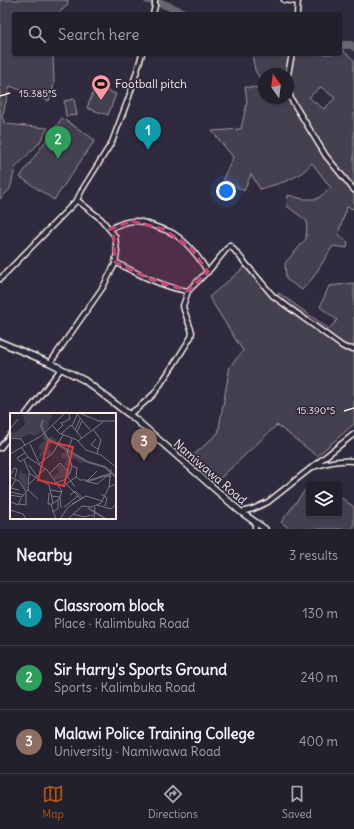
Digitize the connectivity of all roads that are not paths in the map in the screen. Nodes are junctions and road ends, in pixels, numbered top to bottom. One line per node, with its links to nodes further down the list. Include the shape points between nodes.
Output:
1 (155, 0): 4 (street)
2 (284, 0): 3 (street)
3 (298, 1): 5 (street)
4 (154, 12)
5 (296, 12)
6 (141, 56): 11 (street, via 112,142)
7 (292, 56): 8 (street)
8 (289, 68)
9 (294, 104): 10 (street, via 326,156)
10 (354, 190)
11 (77, 200): 12 (street); 15 (street)
12 (110, 229): 13 (street, via 116,240); 14 (street, via 132,221 142,221 163,229 190,247)
13 (115, 262): 16 (street, via 149,278); 19 (street, via 103,287)
14 (208, 272): 16 (street); 18 (street, via 230,245 274,296 342,346)
15 (0, 279)
16 (188, 290): 22 (street, via 184,310 192,332 191,337 154,394)
17 (0, 342): 19 (street, Namiwawa Road)
18 (354, 349)
19 (50, 363): 20 (street, Namiwawa Road)
20 (61, 369): 21 (street); 22 (street, Namiwawa Road, via 84,380)
21 (27, 413)
22 (129, 414): 28 (street, Namiwawa Road)
23 (354, 434): 27 (street)
24 (10, 435): 25 (street)
25 (0, 448)
26 (354, 461): 27 (street, via 341,460)
27 (311, 468): 28 (street, via 268,502)
28 (241, 512): 29 (street, Namiwawa Road)
29 (255, 522): 30 (street); 31 (street, Namiwawa Road)
30 (255, 529)
31 (265, 529)

